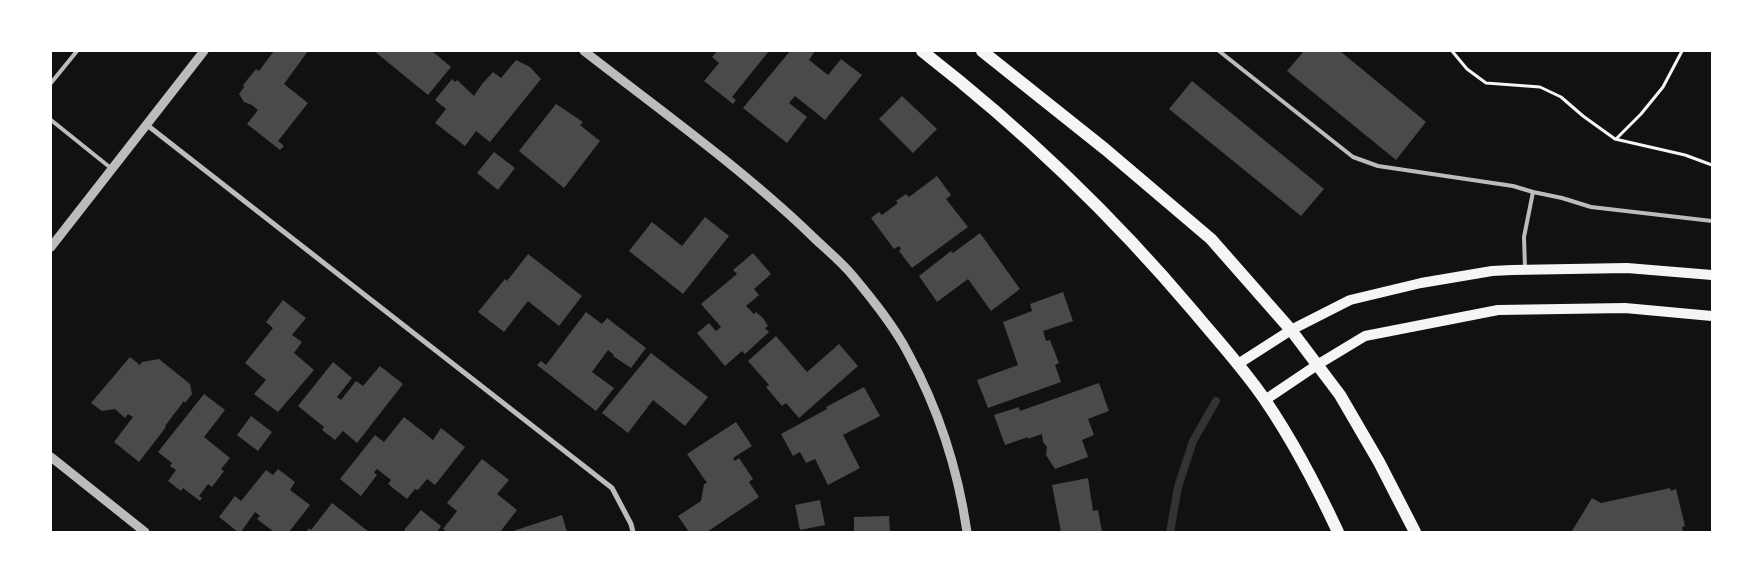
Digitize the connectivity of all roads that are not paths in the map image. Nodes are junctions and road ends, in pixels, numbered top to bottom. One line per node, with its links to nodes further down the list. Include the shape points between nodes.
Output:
1 (77, 51): 7 (lane)
2 (204, 51): 9 (street)
3 (584, 51): 24 (street, via 776,201 852,275 907,352 927,391 943,431)
4 (922, 51): 18 (main road, via 1072,182 1159,271)
5 (982, 51): 17 (main road, via 1211,239)
6 (1219, 51): 11 (lane, via 1353,157 1378,166 1513,186)
7 (51, 83)
8 (51, 120): 10 (lane)
9 (147, 125): 10 (street); 23 (street, via 612,488)
10 (112, 169): 13 (street)
11 (1533, 192): 12 (lane, via 1590,207); 14 (lane, via 1524,237)
12 (1712, 221)
13 (51, 247)
14 (1525, 270): 15 (main road, via 1627,268); 17 (main road, via 1492,271 1421,283 1350,300)
15 (1712, 275)
16 (1712, 316): 19 (main road, via 1625,308 1498,310 1365,336)
17 (1290, 330): 18 (main road); 19 (main road)
18 (1238, 364): 20 (main road)
19 (1317, 365): 20 (main road); 26 (main road, via 1340,394 1380,462)
20 (1265, 400): 25 (main road)
21 (51, 457): 22 (street)
22 (146, 532)
23 (633, 532)
24 (967, 532)
25 (1338, 532)
26 (1415, 532)

